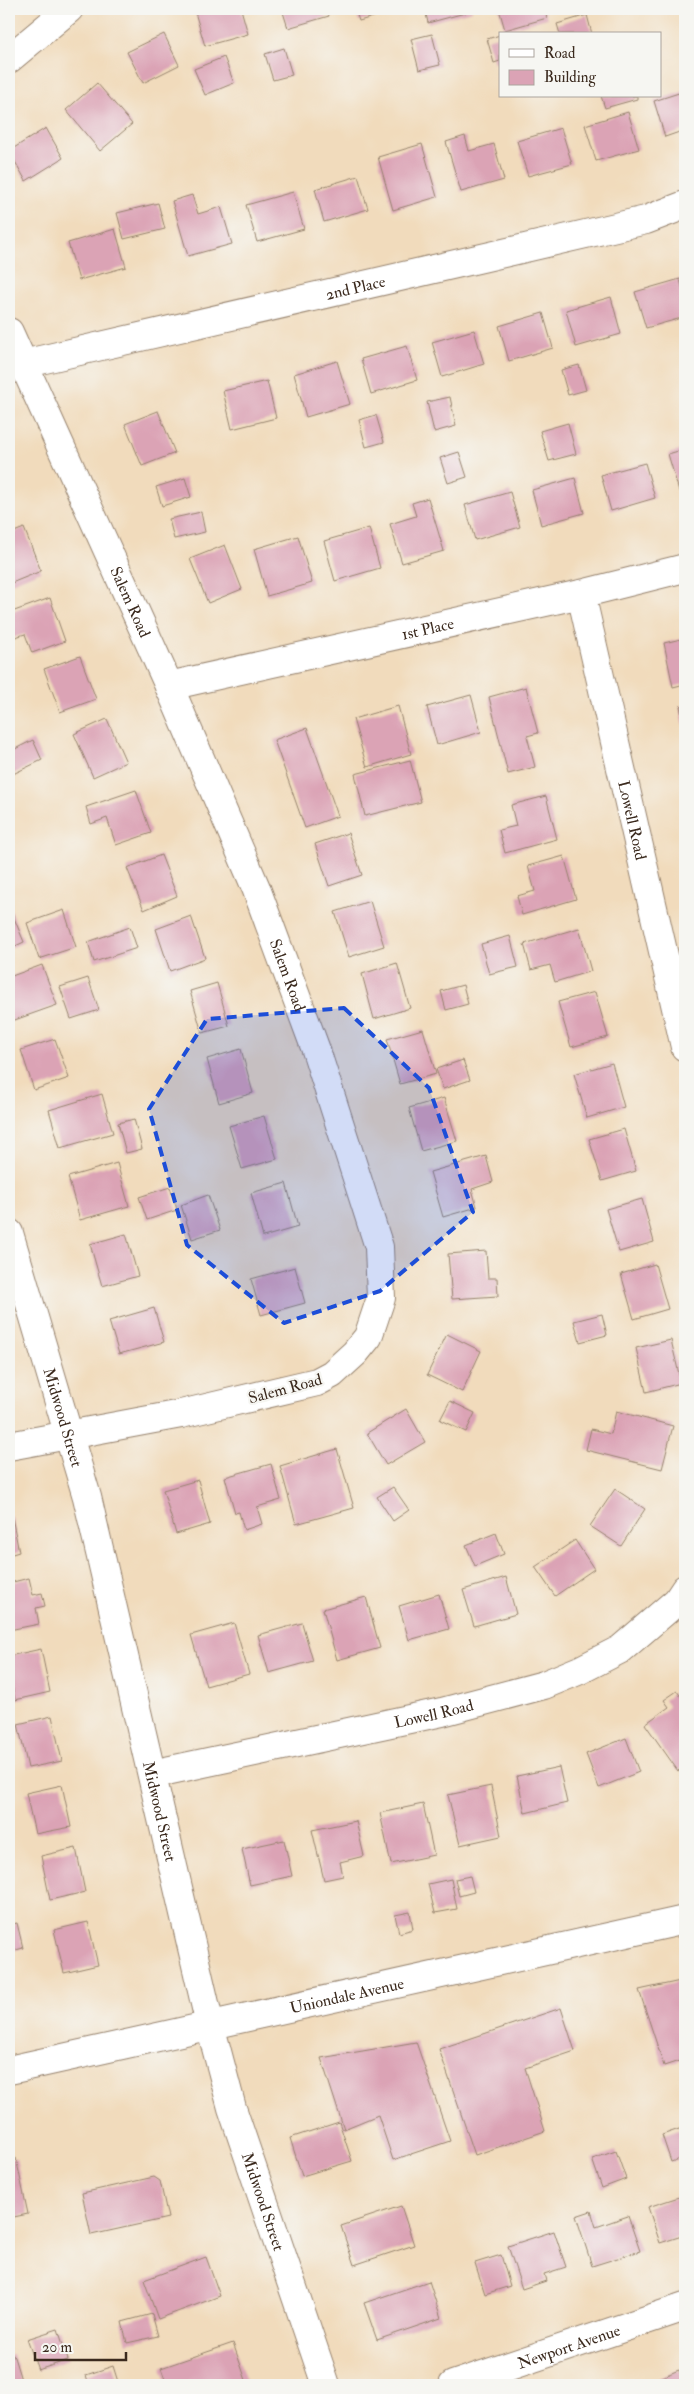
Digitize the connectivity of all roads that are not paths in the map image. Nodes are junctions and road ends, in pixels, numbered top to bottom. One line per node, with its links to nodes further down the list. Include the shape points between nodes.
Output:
1 (69, 9): 2 (street)
2 (9, 60)
3 (685, 205): 5 (street, 2nd Place, via 646,220)
4 (9, 332): 5 (street, Salem Road)
5 (23, 364): 8 (street, Salem Road)
6 (685, 568): 7 (street, 1st Place)
7 (581, 594): 8 (street, 1st Place); 9 (street, Lowell Road)
8 (169, 686): 11 (street, Salem Road, via 256,888 316,1050 379,1247 381,1298 368,1337 332,1374 317,1382 181,1414)
9 (685, 1047)
10 (9, 1233): 11 (street, Midwood Street)
11 (68, 1435): 12 (street, Salem Road); 14 (street, Midwood Street, via 87,1497)
12 (9, 1446)
13 (685, 1589): 14 (street, Lowell Road, via 677,1601 621,1649 544,1685 442,1712)
14 (152, 1774): 16 (street, Midwood Street)
15 (685, 1920): 16 (street, Uniondale Avenue)
16 (210, 2025): 17 (street, Uniondale Avenue); 19 (street, Midwood Street, via 232,2108)
17 (9, 2070)
18 (685, 2307): 20 (street, Newport Avenue)
19 (326, 2385)
20 (453, 2385)

